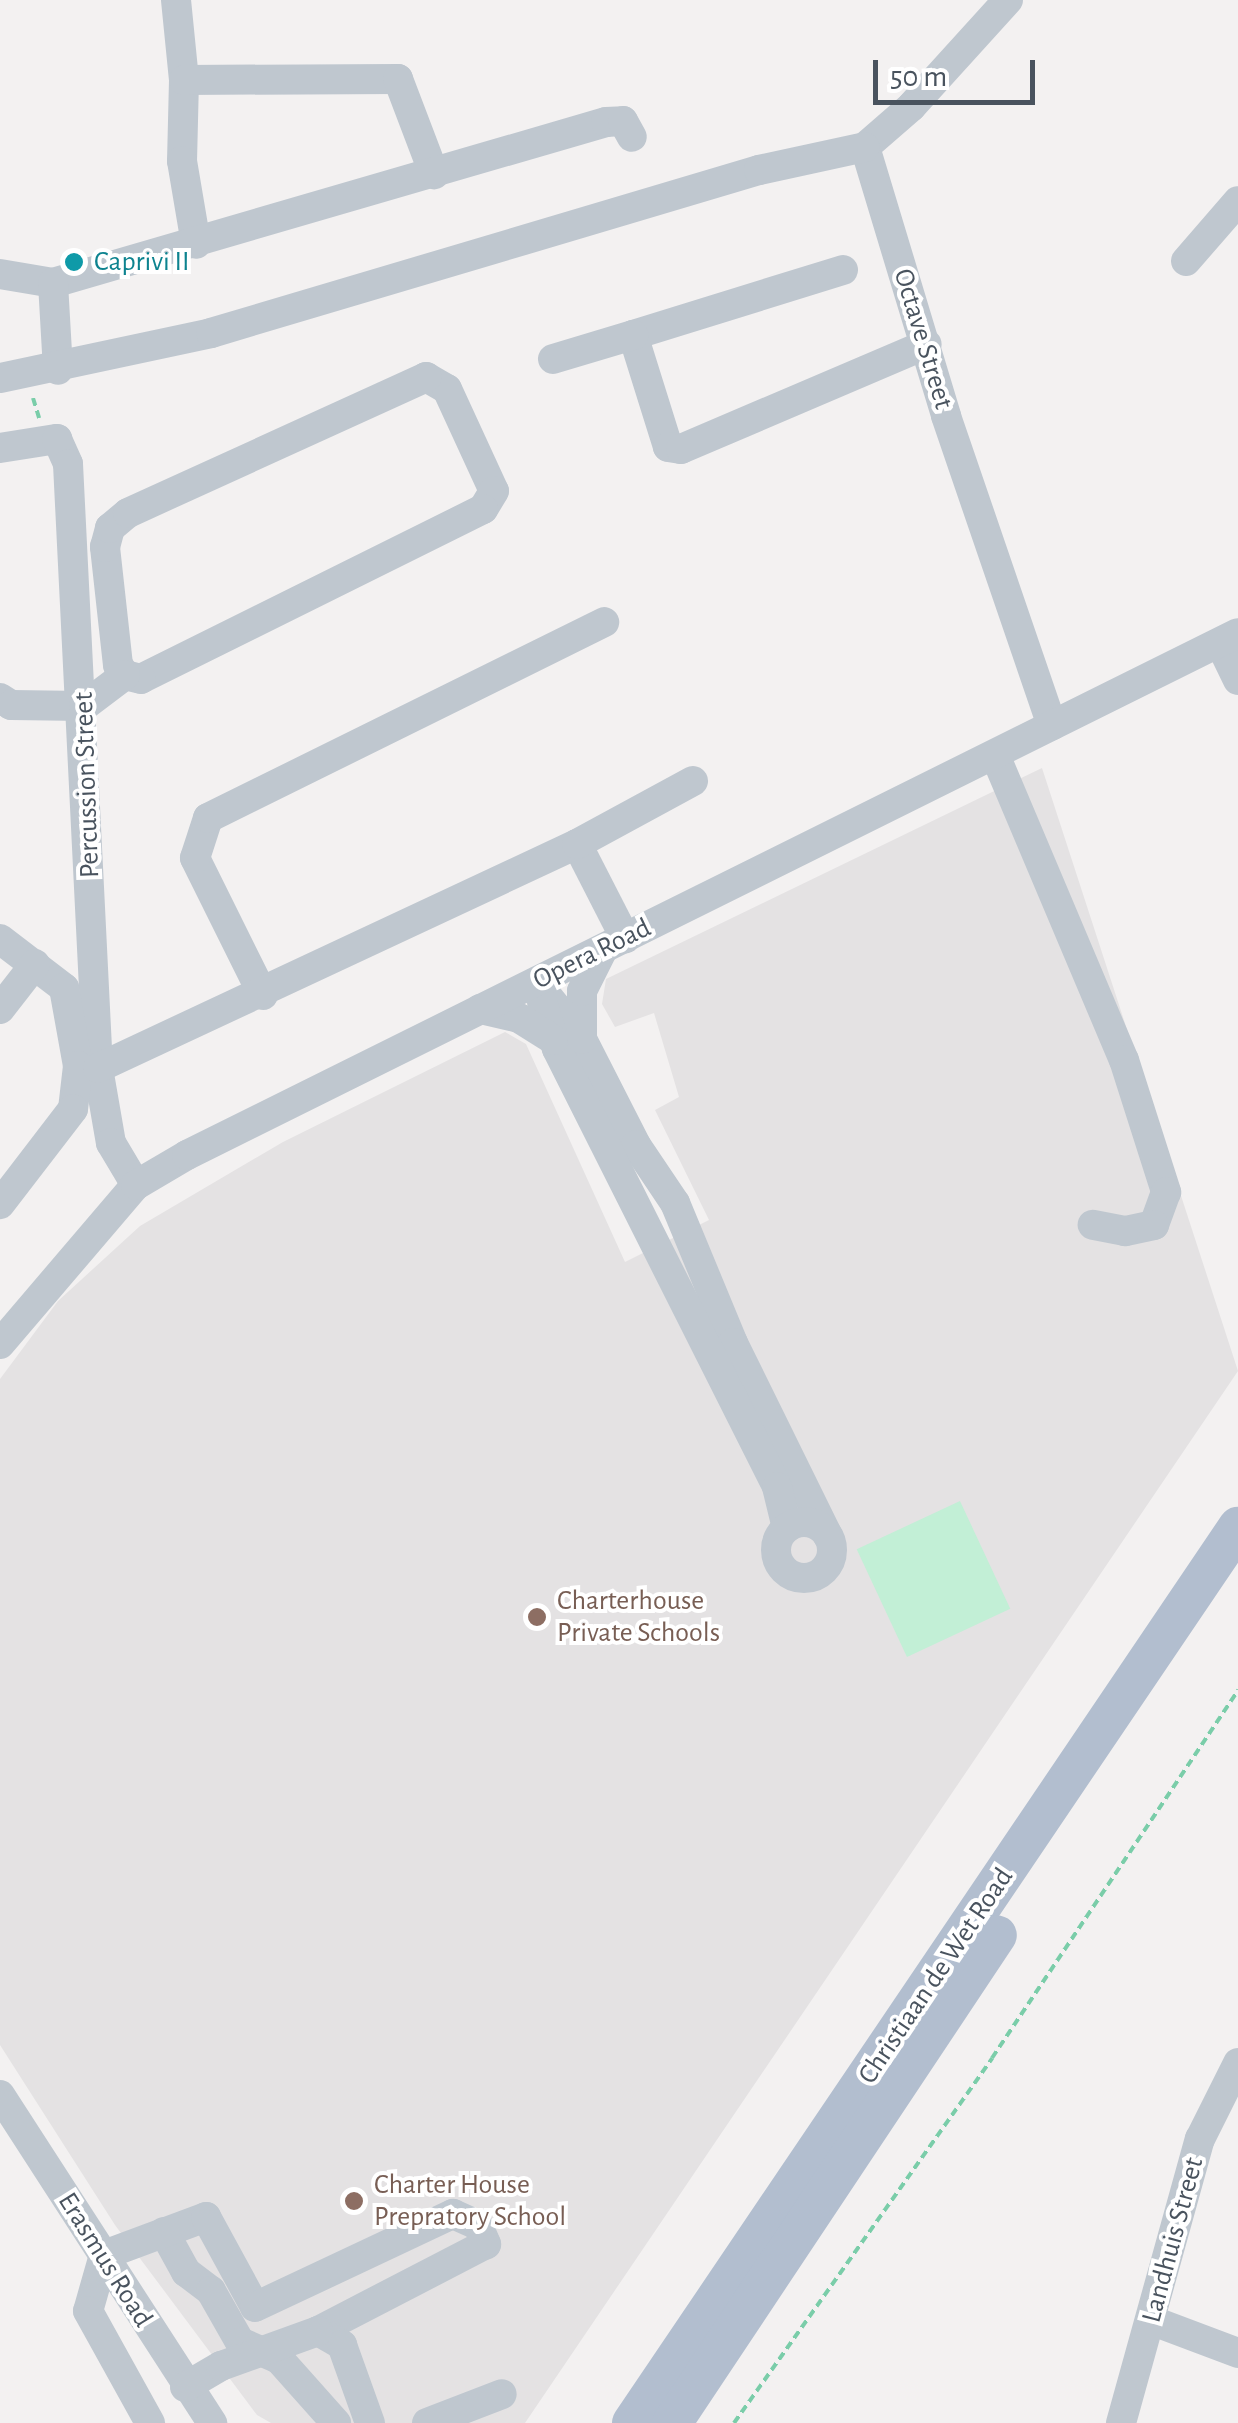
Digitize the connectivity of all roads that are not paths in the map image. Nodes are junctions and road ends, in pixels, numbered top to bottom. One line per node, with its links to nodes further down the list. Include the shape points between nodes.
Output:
1 (176, 0): 3 (street)
2 (1008, 0): 5 (street, via 911,107)
3 (184, 80): 6 (street, via 398,79); 8 (street, via 182,161)
4 (632, 137): 6 (street, via 616,120)
5 (864, 147): 14 (street, Octave Street); 16 (street, via 759,170 230,328)
6 (434, 174): 8 (street)
7 (1238, 200): 9 (street)
8 (196, 244): 12 (street)
9 (1186, 261)
10 (843, 270): 13 (street)
11 (0, 274): 12 (street)
12 (53, 283): 16 (street)
13 (633, 335): 14 (street, via 664,442 674,450); 15 (street)
14 (927, 344): 24 (street, Octave Street)
15 (553, 359)
16 (58, 370): 17 (street)
17 (13, 376)
18 (0, 448): 22 (street, Percussion Street, via 56,439 68,464)
19 (604, 622): 32 (street, via 208,818 195,858)
20 (1229, 638): 21 (street); 24 (street, Opera Road)
21 (1238, 680)
22 (106, 691): 22 (street, via 483,510 494,491 442,381 409,381 128,513 110,528 118,665); 23 (street); 36 (street, Percussion Street)
23 (4, 708)
24 (1052, 725): 25 (street, Opera Road)
25 (995, 754): 29 (street, Opera Road); 39 (street, via 1124,1060 1166,1192 1154,1224 1125,1231)
26 (693, 780): 27 (street)
27 (578, 844): 29 (street, via 601,891); 32 (street)
28 (0, 939): 30 (street)
29 (614, 944): 31 (street, Opera Road); 35 (street, via 582,991)
30 (35, 964): 33 (street); 38 (street, via 64,988 77,1089 72,1109)
31 (536, 982): 34 (street, Opera Road); 35 (street)
32 (263, 995): 36 (street)
33 (0, 1009)
34 (480, 1009): 35 (street); 37 (street, Opera Road, via 238,1126)
35 (568, 1039): 44 (street, via 776,1487); 45 (street, via 700,1253 733,1343)
36 (98, 1068): 37 (street, Percussion Street, via 111,1143)
37 (136, 1185): 41 (street, Opera Road)
38 (0, 1204)
39 (1093, 1224)
40 (0, 1294): 41 (street)
41 (24, 1314): 42 (street, Opera Road)
42 (0, 1344)
43 (1238, 1527): 66 (main road, Christiaan de Wet Road)
44 (787, 1528): 45 (street, via 804,1522); 45 (street, via 777,1543 778,1560 797,1577 823,1571 831,1554)
45 (828, 1536)
46 (1238, 1574): 67 (main road, Christiaan de Wet Road)
47 (1238, 2063): 49 (street, Landhuis Street)
48 (0, 2095): 51 (street, Erasmus Road)
49 (1228, 2101): 54 (street, Landhuis Street)
50 (164, 2232): 51 (street); 52 (street, via 186,2272); 52 (street, via 206,2217)
51 (104, 2255): 59 (street, Erasmus Road); 61 (street, via 88,2310)
52 (225, 2284): 53 (street); 56 (street)
53 (260, 2304): 55 (street); 55 (street, via 453,2214 484,2232 486,2244 478,2249); 56 (street)
54 (1153, 2322): 58 (street); 68 (street, Landhuis Street)
55 (318, 2331): 57 (street); 64 (street, via 342,2345)
56 (232, 2332): 57 (street)
57 (256, 2352): 59 (street); 63 (street, via 279,2359)
58 (1238, 2353)
59 (185, 2387): 62 (street, Erasmus Road)
60 (502, 2394): 65 (street)
61 (150, 2423)
62 (212, 2423)
63 (336, 2423)
64 (370, 2423)
65 (427, 2423)
66 (632, 2423)
67 (672, 2423)
68 (1120, 2423)

